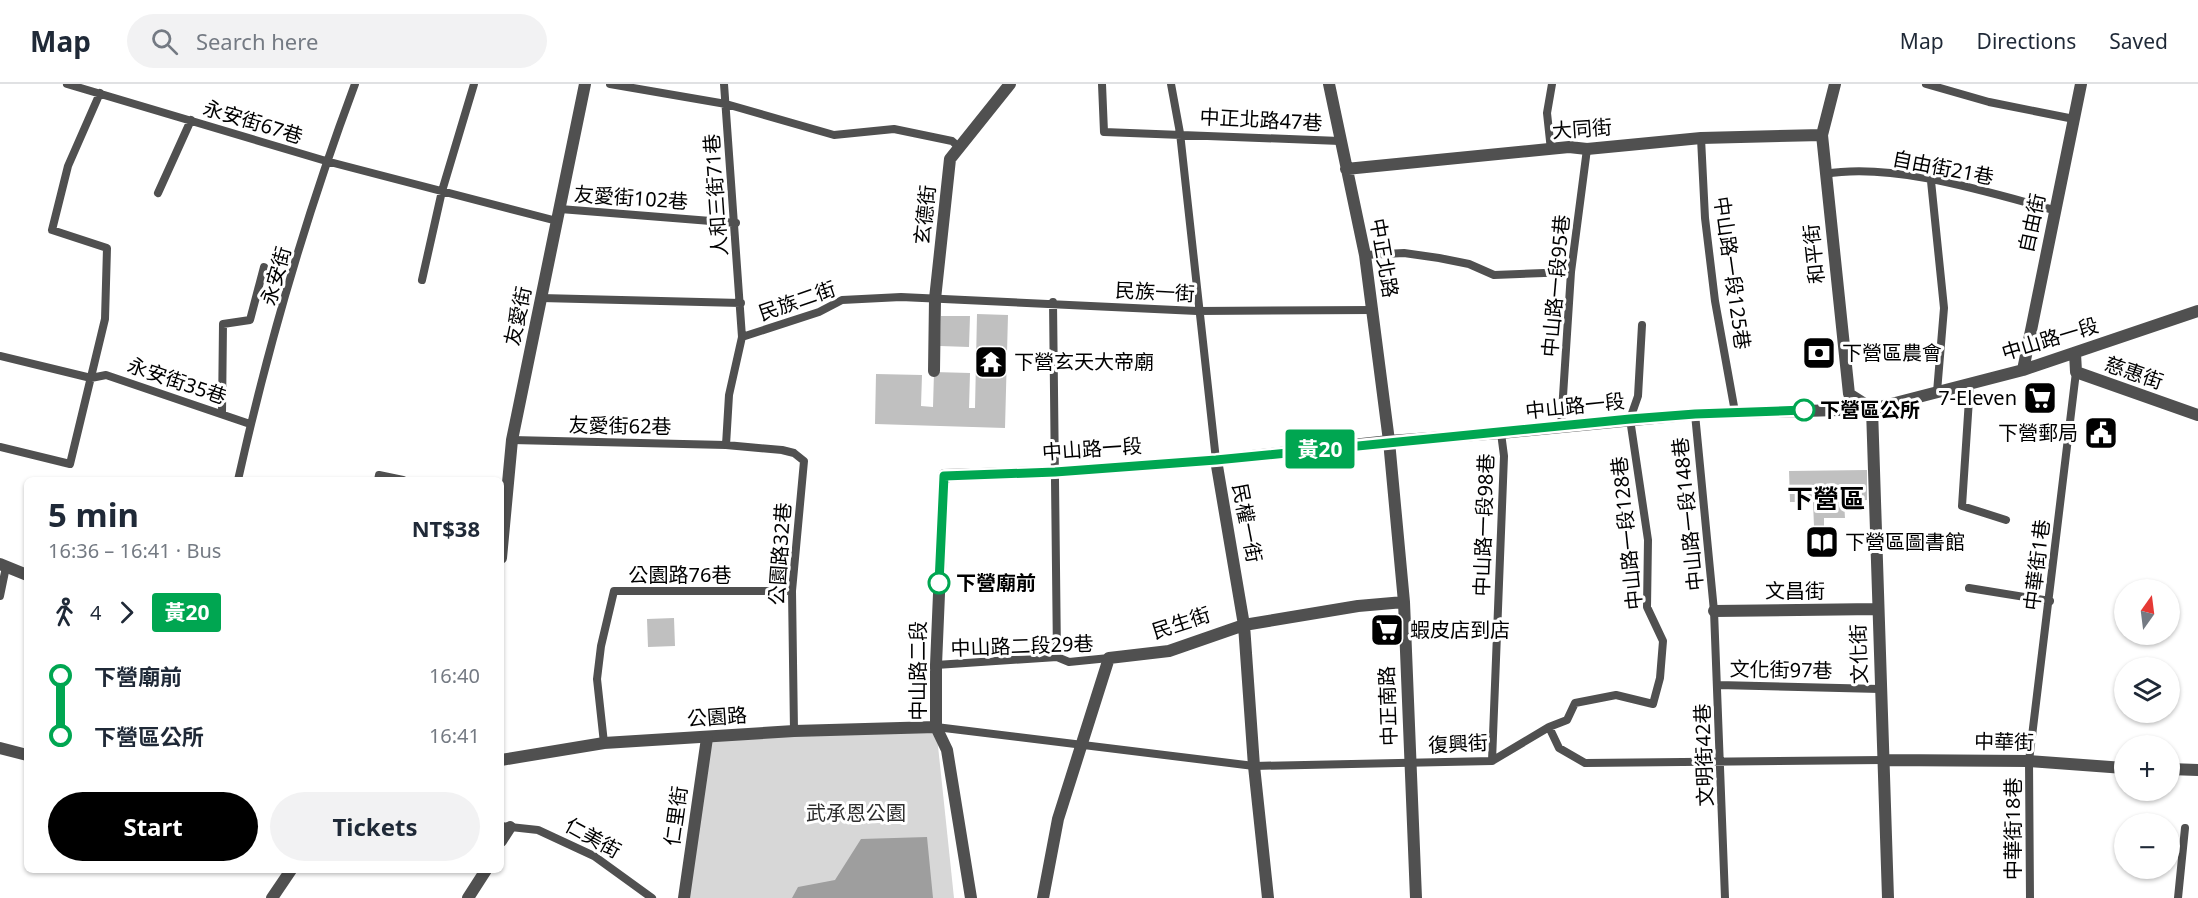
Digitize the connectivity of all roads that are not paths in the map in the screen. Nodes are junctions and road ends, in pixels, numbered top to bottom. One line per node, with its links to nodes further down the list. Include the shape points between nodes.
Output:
1 (66, 84): 15 (lane, 永安街67巷)
2 (355, 84): 26 (lane, 永安街)
3 (474, 84): 30 (lane)
4 (585, 84): 33 (street, 友愛街)
5 (610, 84): 16 (lane)
6 (724, 84): 16 (lane, 人和三街71巷)
7 (1010, 84): 23 (street, 玄德街)
8 (1102, 84): 19 (lane, 中正北路47巷, via 1104,132)
9 (1171, 84): 19 (lane, 民權一街)
10 (1329, 84): 22 (street, 中正北路)
11 (1552, 84): 25 (lane, via 1547,113)
12 (1835, 84): 20 (street, 和平街)
13 (1926, 84): 17 (lane, via 1989,102)
14 (2081, 84): 17 (street, 自由街)
15 (100, 93): 18 (lane, 永安街67巷); 53 (lane, via 68,166 52,230 107,248 105,319)
16 (726, 104): 23 (lane, via 834,135 894,129 952,141); 34 (lane, 人和三街71巷)
17 (2074, 119): 32 (street, 自由街)
18 (191, 120): 26 (lane, 永安街67巷); 31 (lane)
19 (1180, 133): 22 (lane, 中正北路47巷); 44 (lane, 民權一街)
20 (1822, 135): 21 (street, 大同街); 28 (street, 和平街)
21 (1701, 138): 24 (street, 大同街); 57 (lane, 中山路一段125巷, via 1715,301)
22 (1340, 141): 27 (street, 中正北路)
23 (959, 147): 40 (street, 玄德街, via 950,159)
24 (1587, 149): 25 (street, 大同街); 37 (lane, 中山路一段95巷)
25 (1551, 150): 27 (street, 大同街)
26 (326, 161): 30 (lane, 永安街67巷); 62 (lane, 永安街)
27 (1346, 169): 35 (street, 中正北路)
28 (1825, 174): 29 (lane, 自由街21巷, via 1872,172); 56 (street, 和平街, via 1849,394)
29 (1931, 181): 32 (lane, 自由街21巷); 55 (lane, via 1944,308)
30 (442, 191): 33 (lane, 友愛街102巷); 38 (lane)
31 (158, 193)
32 (2054, 210): 50 (street, 自由街)
33 (559, 215): 34 (lane, 友愛街102巷); 39 (street, 友愛街)
34 (736, 223): 42 (lane, 人和三街71巷)
35 (1365, 255): 37 (lane, via 1404,253 1439,258 1469,264 1494,275); 43 (street, 中正北路)
36 (264, 267): 58 (lane, via 249,320 223,324)
37 (1571, 272): 63 (lane, 中山路一段95巷)
38 (422, 280)
39 (541, 298): 42 (lane); 65 (street, 友愛街)
40 (935, 299): 41 (lane, 民族一街); 47 (lane, 民族二街, via 842,300 819,312); 51 (street, 玄德街)
41 (1053, 302): 44 (lane, 民族一街); 70 (lane)
42 (741, 303): 47 (lane, 人和三街71巷)
43 (1373, 310): 44 (lane, 民族一街); 66 (street, 中正北路)
44 (1197, 311): 69 (lane, 民權一街)
45 (2198, 311): 48 (street, 中山路一段)
46 (1642, 325): 61 (lane, via 1638,396)
47 (742, 337): 67 (lane, 人和三街71巷, via 729,395)
48 (2075, 353): 50 (street, 中山路一段); 52 (street, 慈惠街)
49 (0, 356): 53 (lane, 永安街35巷)
50 (2023, 370): 54 (street, 中山路一段)
51 (934, 371)
52 (2076, 372): 60 (street, 慈惠街); 80 (lane, 中華街1巷)
53 (91, 378): 58 (lane, 永安街35巷, via 106,375); 68 (lane, via 70,464)
54 (1970, 384): 55 (street, 中山路一段); 73 (lane, via 1962,506)
55 (1937, 392): 56 (street, 中山路一段)
56 (1872, 409): 57 (street, 中山路一段); 82 (street, 文化街)
57 (1735, 412): 59 (street, 中山路一段)
58 (222, 413): 62 (lane, 永安街35巷)
59 (1695, 414): 61 (street, 中山路一段); 83 (lane, 中山路一段148巷)
60 (2198, 415)
61 (1630, 419): 63 (street, 中山路一段); 91 (lane, 中山路一段128巷, via 1648,540 1647,607 1663,641 1660,678 1653,704 1616,695 1575,703 1567,720)
62 (250, 424): 72 (lane, 永安街)
63 (1561, 427): 64 (street, 中山路一段)
64 (1502, 433): 66 (street, 中山路一段); 103 (lane, 中山路一段98巷)
65 (512, 440): 67 (lane, 友愛街62巷); 74 (street, 友愛街)
66 (1389, 441): 69 (street, 中山路一段); 81 (street, 中正南路)
67 (726, 445): 78 (lane, 公園路32巷, via 782,450 804,461)
68 (0, 447)
69 (1216, 460): 70 (street, 中山路一段); 84 (street, 民權一街)
70 (1055, 472): 71 (street, 中山路一段); 85 (lane)
71 (944, 476): 87 (street, 中山路二段)
72 (239, 477)
73 (2006, 520)
74 (504, 526)
75 (3, 566): 76 (street); 79 (lane)
76 (24, 573)
77 (1969, 588): 80 (lane)
78 (792, 591): 92 (lane, 公園路32巷); 94 (lane, 公園路76巷, via 614,591 597,679)
79 (0, 596)
80 (2050, 601): 101 (lane, 中華街1巷)
81 (1404, 602): 84 (street, 民生街); 102 (street, 中正南路)
82 (1877, 609): 83 (street, 文昌街); 89 (street, 文化街)
83 (1714, 611): 88 (lane, 文明街42巷)
84 (1244, 625): 86 (street, 民生街, via 1169,651); 104 (street, 民權一街)
85 (1057, 657): 86 (lane, 中山路二段29巷, via 1069,662); 87 (lane, 中山路二段29巷)
86 (1109, 658): 95 (street)
87 (936, 665): 90 (street, 中山路二段)
88 (1718, 685): 89 (lane, 文化街97巷); 99 (lane, 文明街42巷)
89 (1880, 688): 100 (street, 文化街)
90 (936, 727): 92 (street, 公園路); 95 (lane, 復興街); 116 (street, 中山路二段, via 947,750)
91 (1549, 727): 99 (lane, via 1559,748 1585,763); 103 (lane, 復興街)
92 (794, 730): 93 (street, 公園路)
93 (707, 738): 94 (street, 公園路); 115 (street, 仁里街)
94 (604, 743): 98 (street, 公園路)
95 (1081, 745): 104 (lane, 復興街); 117 (street, via 1058,819)
96 (0, 748): 97 (street)
97 (24, 754)
98 (504, 760)
99 (1721, 760): 100 (lane); 120 (lane, 文明街42巷)
100 (1883, 760): 101 (street, 中華街); 121 (street, 文化街)
101 (2029, 761): 105 (street, 中華街); 122 (lane, 中華街18巷)
102 (1409, 762): 103 (lane, 復興街); 104 (lane, 復興街); 119 (street, 中正南路)
103 (1492, 762)
104 (1254, 766): 118 (street, 民權一街)
105 (2114, 767)
106 (2180, 769): 107 (street)
107 (2198, 770)
108 (505, 826): 114 (lane, 仁美街, via 538,830 594,856)
109 (2185, 828): 123 (lane)
110 (289, 873): 112 (street)
111 (484, 873): 113 (street)
112 (272, 898)
113 (468, 898)
114 (652, 898)
115 (684, 898)
116 (971, 898)
117 (1043, 898)
118 (1268, 898)
119 (1416, 898)
120 (1725, 898)
121 (1887, 898)
122 (2030, 898)
123 (2178, 898)

